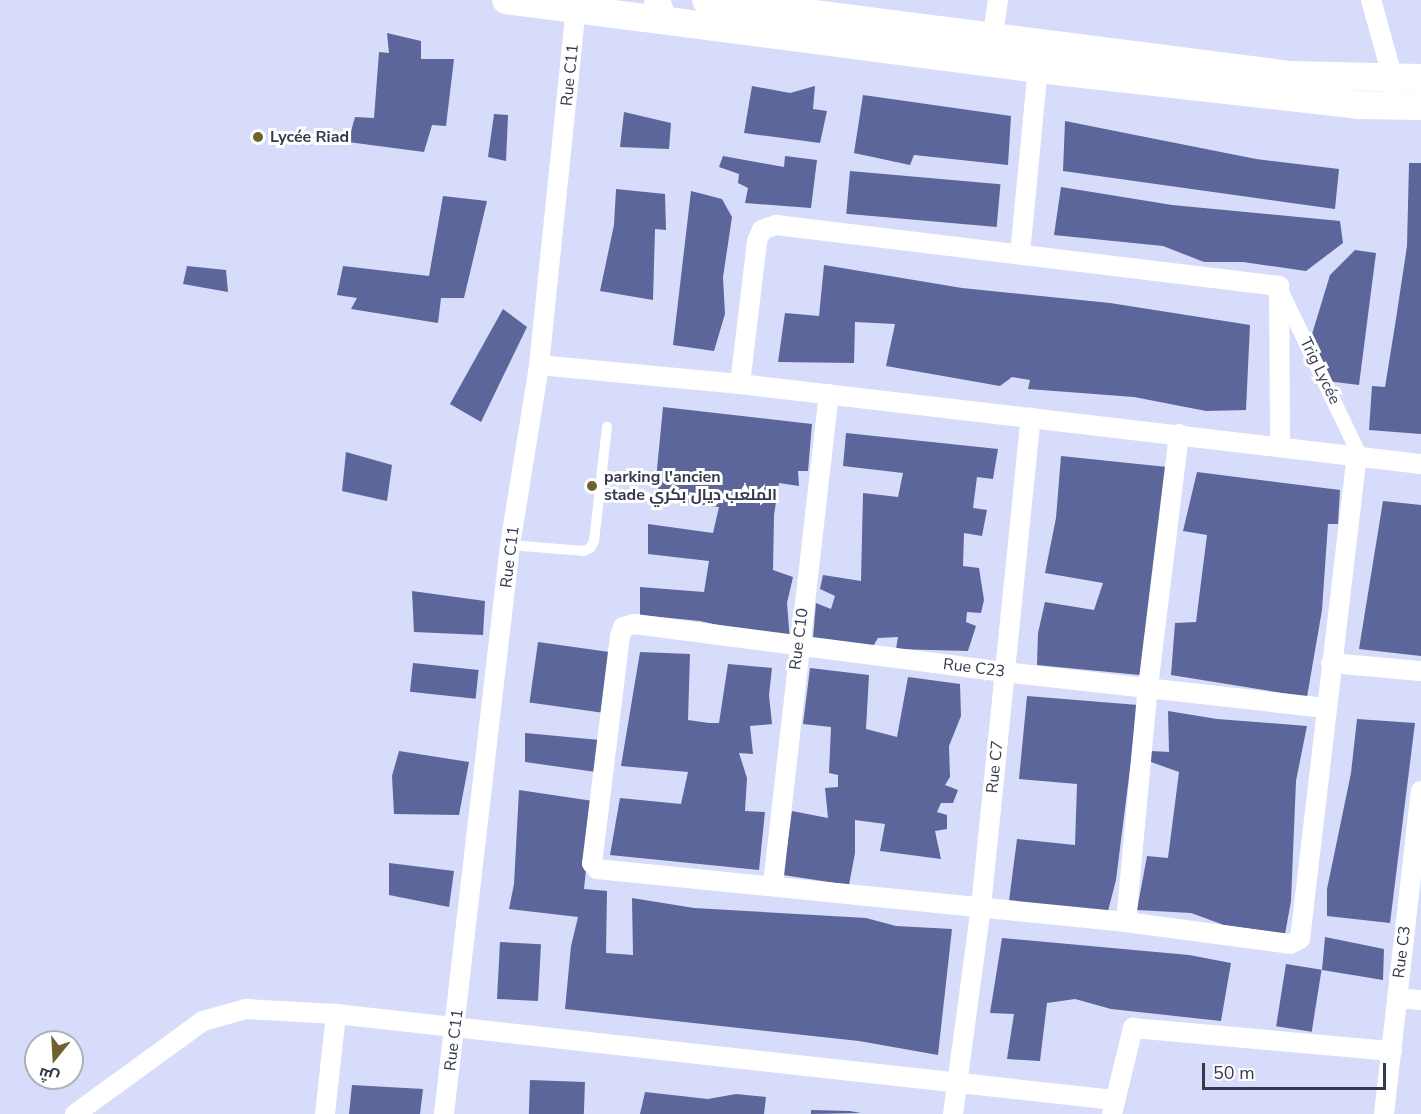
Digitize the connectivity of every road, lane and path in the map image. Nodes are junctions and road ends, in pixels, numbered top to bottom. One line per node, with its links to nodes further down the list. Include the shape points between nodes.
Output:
1 (506, 0): 5 (main road)
2 (706, 0): 7 (main road)
3 (998, 0): 7 (street)
4 (1371, 0): 9 (street)
5 (577, 4): 6 (main road); 12 (street, Rue C11)
6 (660, 10): 7 (main road)
7 (990, 50): 8 (main road)
8 (1039, 57): 9 (main road, via 1292,98); 10 (street)
9 (1409, 92)
10 (1020, 254): 11 (street); 13 (street, via 776,225 762,230 756,241)
11 (1279, 286): 18 (street); 19 (street, Trig Lycée)
12 (539, 365): 13 (street); 21 (street, Rue C11)
13 (740, 384): 14 (street)
14 (829, 394): 15 (street); 22 (street, Rue C10)
15 (1031, 418): 17 (street); 25 (street, Rue C7)
16 (607, 427): 21 (lane, via 590,548 584,551)
17 (1179, 434): 18 (street); 26 (street)
18 (1280, 446): 19 (street)
19 (1359, 457): 20 (street); 23 (street)
20 (1421, 464)
21 (510, 545): 35 (street, Rue C11)
22 (797, 645): 25 (street, Rue C23); 29 (street, Rue C10); 29 (street, Rue C23, via 634,624 624,627 593,867)
23 (1330, 663): 24 (street); 27 (street)
24 (1421, 671)
25 (1004, 672): 26 (street, Rue C23); 30 (street, Rue C7)
26 (1148, 687): 27 (street, Rue C23); 31 (street)
27 (1325, 708): 31 (street, via 1300,939 1290,944)
28 (1421, 790): 32 (street, Rue C3)
29 (773, 884): 30 (street)
30 (981, 907): 31 (street); 37 (street, Rue C7)
31 (1126, 922)
32 (1397, 998): 33 (street); 36 (street, Rue C3)
33 (1421, 1000)
34 (336, 1014): 35 (street); 39 (street, via 246,1009 219,1015 168,1044); 40 (street)
35 (456, 1027): 37 (street); 41 (street, Rue C11)
36 (1392, 1051): 38 (street, via 1133,1028); 43 (street, Rue C3)
37 (958, 1080): 38 (street); 42 (street, Rue C7)
38 (1113, 1107)
39 (75, 1114)
40 (325, 1114)
41 (444, 1114)
42 (953, 1114)
43 (1384, 1114)

